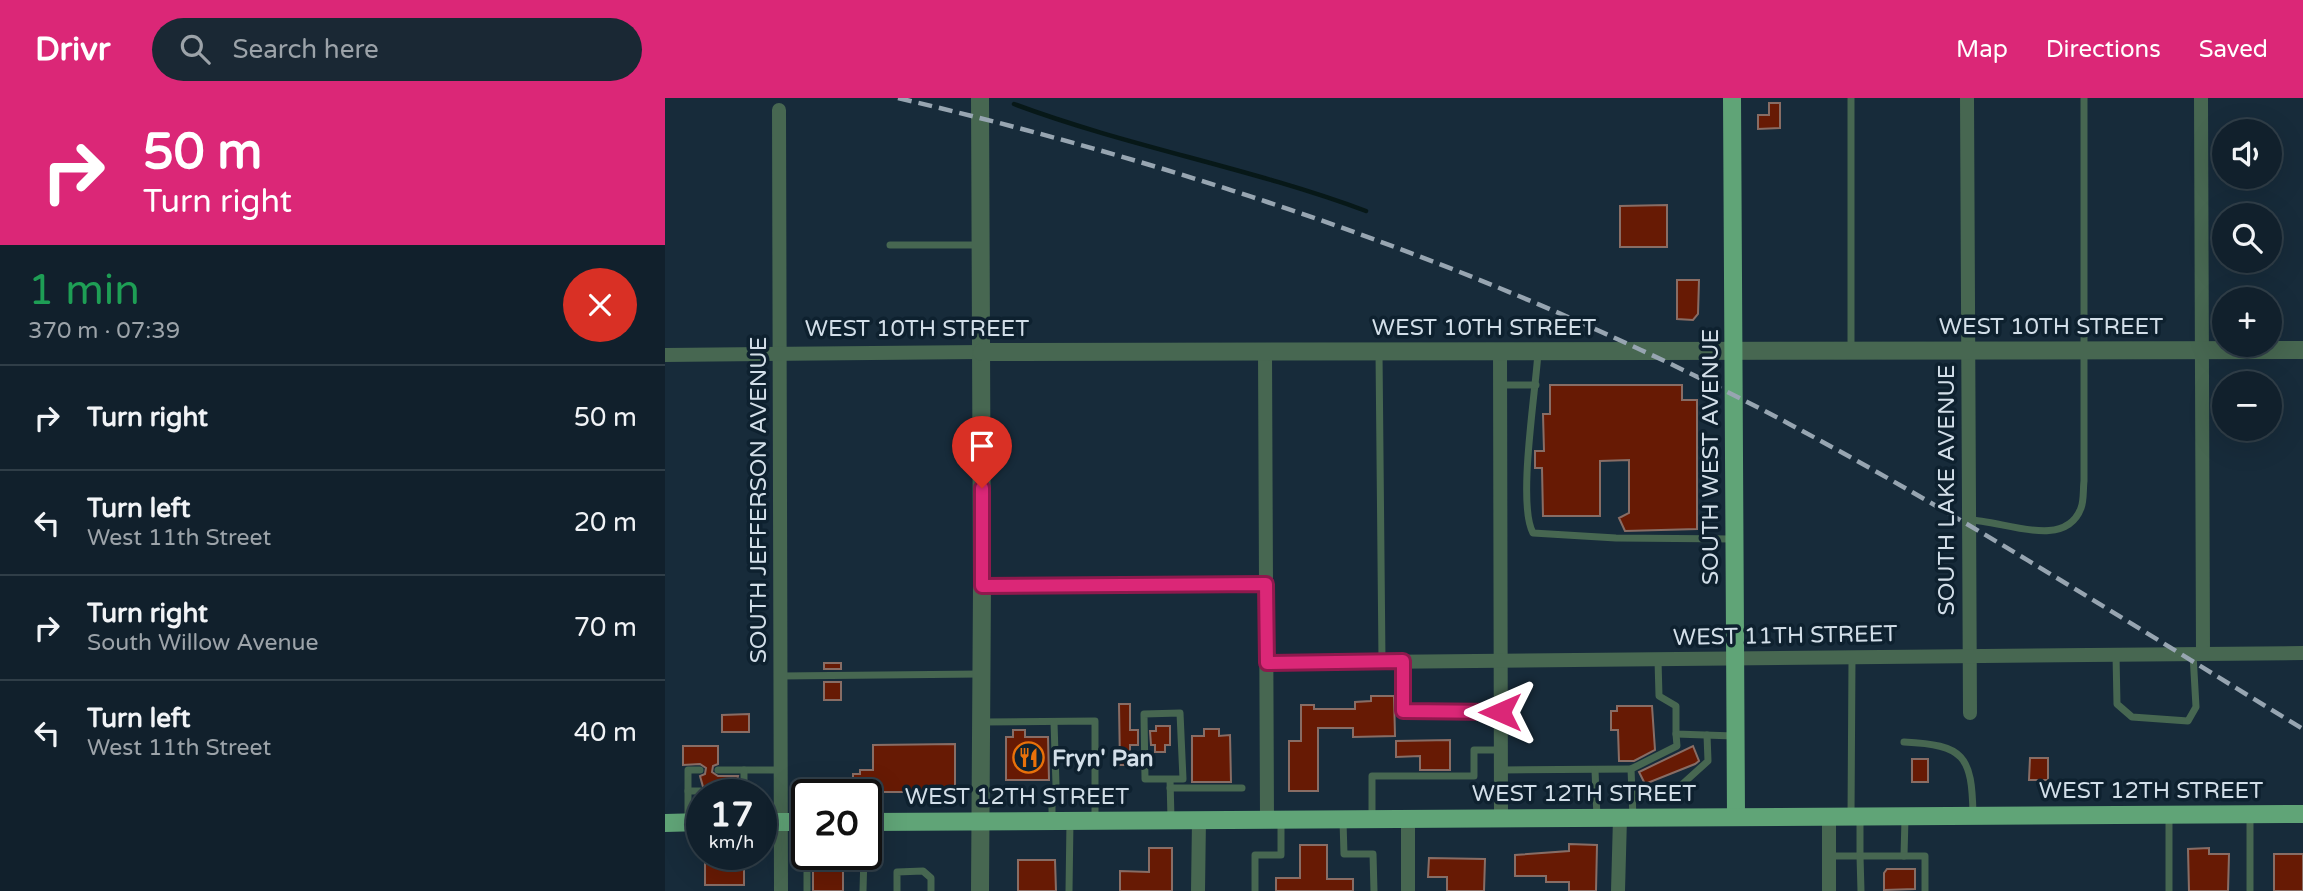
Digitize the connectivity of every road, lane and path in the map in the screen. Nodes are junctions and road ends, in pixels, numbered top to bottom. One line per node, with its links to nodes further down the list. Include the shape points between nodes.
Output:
1 (980, 98): 9 (street)
2 (1732, 98): 15 (main road, SOUTH WEST AVENUE)
3 (1851, 98): 16 (lane)
4 (1967, 98): 17 (street, SOUTH LAKE AVENUE)
5 (2084, 98): 10 (lane)
6 (2201, 98): 11 (street)
7 (779, 110): 21 (street, SOUTH JEFFERSON AVENUE)
8 (890, 245): 9 (lane)
9 (981, 245): 18 (street)
10 (2084, 350): 11 (street, WEST 10TH STREET); 17 (street, WEST 10TH STREET); 25 (lane, via 2081,509 2070,523 2055,531)
11 (2201, 350): 12 (street, WEST 10TH STREET); 30 (street)
12 (2303, 350)
13 (1500, 351): 14 (street, WEST 10TH STREET); 20 (street, WEST 10TH STREET); 23 (street)
14 (1538, 351): 15 (street, WEST 10TH STREET); 24 (lane)
15 (1734, 351): 16 (street, WEST 10TH STREET); 26 (main road, SOUTH WEST AVENUE)
16 (1851, 351): 17 (street, WEST 10TH STREET)
17 (1968, 351): 25 (street, SOUTH LAKE AVENUE)
18 (982, 352): 19 (street, WEST 10TH STREET); 21 (street, WEST 10TH STREET); 28 (street)
19 (1265, 352): 20 (street, WEST 10TH STREET); 27 (street)
20 (1379, 352): 37 (lane)
21 (780, 354): 22 (street, WEST 10TH STREET); 41 (street, SOUTH JEFFERSON AVENUE)
22 (665, 355)
23 (1500, 385): 24 (lane); 36 (street)
24 (1537, 385): 26 (lane, via 1527,465 1533,533)
25 (1969, 520): 32 (street, SOUTH LAKE AVENUE)
26 (1735, 539): 34 (main road, SOUTH WEST AVENUE)
27 (1266, 584): 28 (street); 39 (street)
28 (982, 586): 40 (street)
29 (2303, 653): 30 (street, WEST 11TH STREET)
30 (2198, 654): 31 (street, WEST 11TH STREET); 31 (lane, via 2196,707 2188,721 2133,717 2117,704)
31 (2116, 655): 32 (street, WEST 11TH STREET)
32 (1970, 656): 33 (street, WEST 11TH STREET); 43 (street, SOUTH LAKE AVENUE)
33 (1852, 657): 34 (street, WEST 11TH STREET); 73 (lane)
34 (1736, 658): 35 (street, WEST 11TH STREET); 48 (main road, SOUTH WEST AVENUE)
35 (1658, 659): 36 (street, WEST 11TH STREET); 46 (lane, via 1659,696 1676,706)
36 (1500, 660): 38 (street, WEST 11TH STREET); 42 (street)
37 (1381, 661): 38 (street, WEST 11TH STREET); 39 (street, WEST 11TH STREET)
38 (1403, 661): 42 (lane, via 1403,711)
39 (1267, 663): 80 (street)
40 (981, 674): 41 (lane); 45 (street)
41 (781, 676): 56 (street, SOUTH JEFFERSON AVENUE)
42 (1500, 712): 50 (street)
43 (1970, 713)
44 (1054, 722): 45 (lane); 83 (lane, via 1056,785 1052,793); 84 (lane, via 1095,721)
45 (981, 723): 86 (street)
46 (1676, 734): 47 (lane); 52 (lane, via 1678,749)
47 (1707, 735): 48 (lane); 59 (lane, via 1707,761)
48 (1736, 736): 70 (main road, SOUTH WEST AVENUE)
49 (1904, 742): 71 (lane, via 1952,748 1969,771)
50 (1500, 750): 57 (street); 82 (lane, via 1474,750 1474,776 1371,776)
51 (1687, 768): 59 (lane)
52 (1631, 769): 58 (lane); 66 (lane)
53 (700, 770): 60 (lane, via 688,770)
54 (718, 770): 55 (lane)
55 (744, 770): 56 (lane); 61 (lane)
56 (781, 770): 88 (street, SOUTH JEFFERSON AVENUE)
57 (1501, 770): 58 (lane); 76 (street)
58 (1595, 770): 77 (lane)
59 (1691, 776): 65 (lane, via 1677,789)
60 (688, 779)
61 (743, 779)
62 (1664, 779): 65 (lane)
63 (1170, 784): 63 (lane, via 1183,779 1180,713 1144,714 1145,779); 64 (lane); 85 (lane)
64 (1242, 788)
65 (1669, 789): 66 (lane)
66 (1633, 791): 78 (lane)
67 (2250, 814): 68 (main road, WEST 12TH STREET); 69 (main road, WEST 12TH STREET); 114 (lane)
68 (2303, 814)
69 (2169, 815): 71 (main road, WEST 12TH STREET); 113 (lane)
70 (1736, 816): 72 (main road, WEST 12TH STREET); 78 (main road, WEST 12TH STREET)
71 (1973, 816): 74 (main road, WEST 12TH STREET)
72 (1829, 817): 73 (main road, WEST 12TH STREET); 93 (street)
73 (1856, 817): 74 (main road, WEST 12TH STREET); 94 (lane)
74 (1905, 817): 95 (lane)
75 (1408, 818): 76 (main road, WEST 12TH STREET); 82 (main road, WEST 12TH STREET); 108 (street)
76 (1501, 818): 77 (main road, WEST 12TH STREET)
77 (1597, 818): 78 (main road, WEST 12TH STREET)
78 (1626, 818): 109 (street)
79 (1199, 819): 80 (main road, WEST 12TH STREET); 85 (main road, WEST 12TH STREET); 105 (street)
80 (1274, 819): 81 (main road, WEST 12TH STREET); 106 (lane, via 1281,856 1255,856)
81 (1343, 819): 82 (main road, WEST 12TH STREET); 107 (lane, via 1344,854 1373,854)
82 (1371, 819)
83 (1061, 820): 84 (main road, WEST 12TH STREET); 86 (main road, WEST 12TH STREET); 104 (lane)
84 (1095, 820): 85 (main road, WEST 12TH STREET)
85 (1171, 820)
86 (980, 821): 90 (main road, WEST 12TH STREET); 103 (street)
87 (777, 822): 88 (main road)
88 (781, 822): 89 (main road); 98 (street, SOUTH JEFFERSON AVENUE)
89 (791, 822)
90 (882, 822)
91 (665, 823): 92 (main road)
92 (686, 823)
93 (1829, 856): 94 (lane); 110 (street)
94 (1860, 856): 95 (lane); 111 (lane)
95 (1904, 856): 112 (lane, via 1925,856)
96 (807, 870): 99 (lane)
97 (864, 870): 100 (lane)
98 (781, 891)
99 (807, 891)
100 (863, 891)
101 (897, 891): 102 (lane, via 897,872 923,871 931,878)
102 (931, 891)
103 (980, 891)
104 (1069, 891)
105 (1198, 891)
106 (1255, 891)
107 (1374, 891)
108 (1408, 891)
109 (1618, 891)
110 (1829, 891)
111 (1861, 891)
112 (1925, 891)
113 (2169, 891)
114 (2250, 891)

